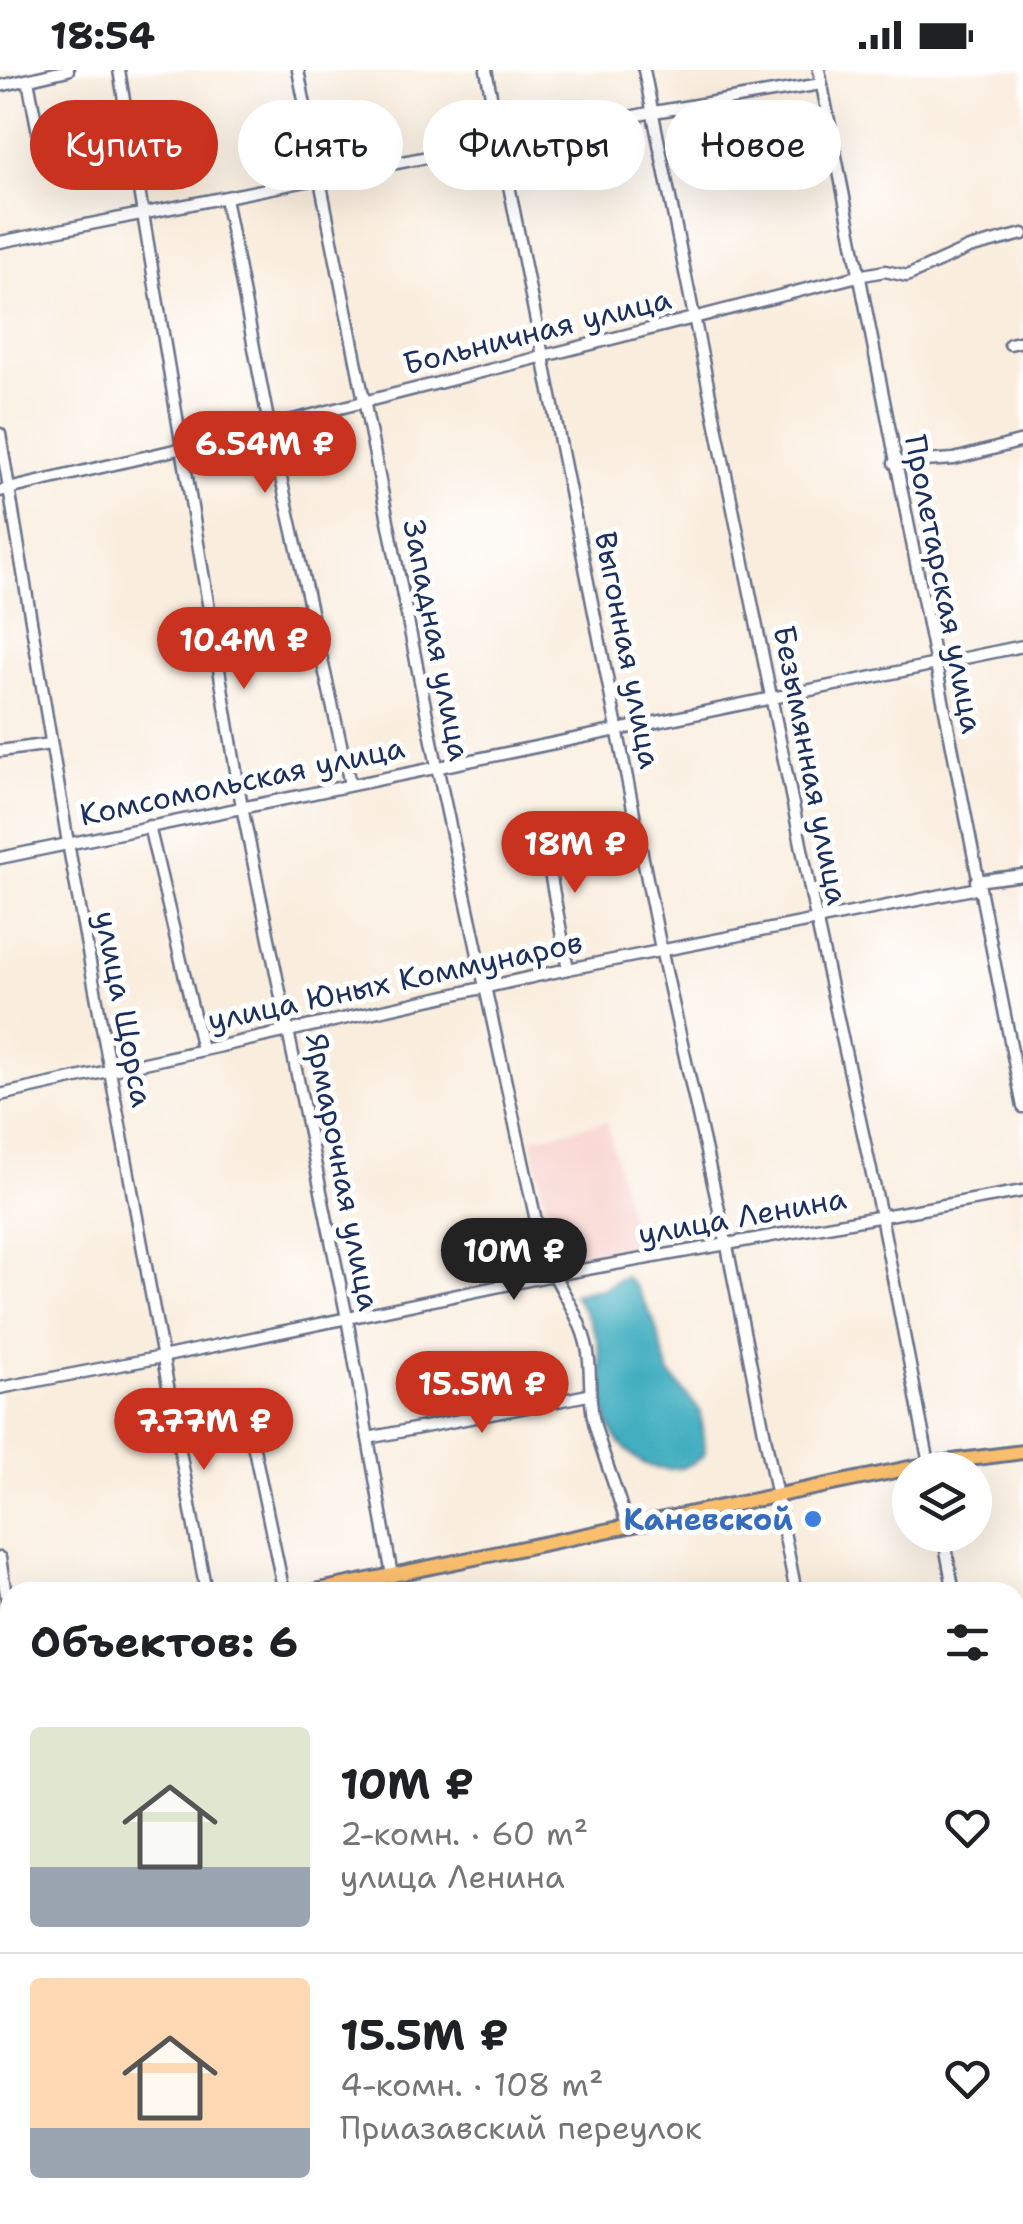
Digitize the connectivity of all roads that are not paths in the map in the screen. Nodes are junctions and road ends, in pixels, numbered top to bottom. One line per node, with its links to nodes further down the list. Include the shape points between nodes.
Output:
1 (68, 70): 7 (street)
2 (119, 70): 19 (street, Ярмарочная улица)
3 (298, 70): 10 (street, Западная улица)
4 (486, 70): 11 (street, Выгонная улица)
5 (644, 70): 13 (street, Безымянная улица)
6 (819, 70): 8 (street, Пролетарская улица)
7 (22, 77): 9 (street); 12 (street)
8 (822, 84): 13 (street); 22 (street, Пролетарская улица)
9 (0, 86)
10 (304, 100)
11 (492, 100)
12 (30, 106)
13 (654, 112): 14 (street); 23 (street, Безымянная улица)
14 (645, 114)
15 (262, 190): 18 (street)
16 (322, 190): 27 (street, Западная улица)
17 (510, 190): 26 (street, Выгонная улица)
18 (224, 198): 19 (street); 28 (street)
19 (144, 211): 21 (street); 31 (street, Ярмарочная улица)
20 (1023, 234): 22 (street, Больничная улица, via 969,248 906,276)
21 (0, 242)
22 (858, 276): 23 (street, Больничная улица); 32 (street, Пролетарская улица)
23 (695, 317): 26 (street, Больничная улица); 36 (street, Безымянная улица)
24 (1023, 341): 25 (street)
25 (1010, 344)
26 (542, 355): 27 (street, Больничная улица); 37 (street, Выгонная улица)
27 (364, 401): 28 (street, Больничная улица); 40 (street, Западная улица)
28 (269, 424): 31 (street, Больничная улица); 41 (street)
29 (0, 434): 33 (street, улица Щорса)
30 (1023, 441): 32 (street, via 954,460)
31 (183, 448): 33 (street, Больничная улица); 42 (street, Ярмарочная улица)
32 (894, 463): 35 (street, Пролетарская улица)
33 (5, 490): 38 (street, улица Щорса)
34 (1023, 646): 35 (street, Комсомольская улица)
35 (934, 664): 36 (street, Комсомольская улица); 48 (street, Пролетарская улица)
36 (772, 697): 37 (street, Комсомольская улица); 49 (street, Безымянная улица)
37 (618, 730): 40 (street, Комсомольская улица); 50 (street, Выгонная улица)
38 (52, 744): 39 (street); 45 (street, улица Щорса)
39 (0, 751)
40 (437, 766): 41 (street, Комсомольская улица); 52 (street, Западная улица)
41 (350, 784): 42 (street, Комсомольская улица)
42 (242, 807): 43 (street, Комсомольская улица); 53 (street, Ярмарочная улица)
43 (150, 826): 45 (street, Комсомольская улица); 54 (street)
44 (542, 830): 51 (street)
45 (68, 844): 46 (street, Комсомольская улица); 55 (street, улица Щорса)
46 (0, 858)
47 (1023, 875): 48 (street, улица Юных Коммунаров)
48 (977, 884): 49 (street, улица Юных Коммунаров); 57 (street, Пролетарская улица)
49 (816, 918): 50 (street, улица Юных Коммунаров); 59 (street, Безымянная улица)
50 (661, 949): 51 (street, улица Юных Коммунаров); 60 (street, Выгонная улица)
51 (568, 969): 52 (street, улица Юных Коммунаров)
52 (485, 987): 53 (street, улица Юных Коммунаров); 61 (street, Западная улица)
53 (289, 1030): 54 (street, улица Юных Коммунаров); 62 (street, Ярмарочная улица)
54 (202, 1049): 55 (street, улица Юных Коммунаров)
55 (110, 1069): 56 (street, улица Юных Коммунаров); 63 (street, улица Щорса)
56 (0, 1094)
57 (1023, 1106)
58 (1023, 1191): 59 (street, улица Ленина)
59 (881, 1216): 60 (street, улица Ленина); 68 (street, Безымянная улица)
60 (727, 1246): 61 (street, улица Ленина); 72 (street, Выгонная улица)
61 (551, 1275): 62 (street, улица Ленина); 65 (street, Западная улица, via 582,1330 590,1359)
62 (347, 1318): 63 (street, улица Ленина); 67 (street, Ярмарочная улица)
63 (162, 1357): 64 (street, улица Ленина); 76 (street, улица Щорса)
64 (0, 1388)
65 (588, 1396): 67 (street); 73 (street, Западная улица)
66 (244, 1401): 77 (street)
67 (368, 1438): 75 (street, Ярмарочная улица)
68 (927, 1452)
69 (1023, 1452): 70 (main road)
70 (992, 1457)
71 (892, 1474): 72 (main road)
72 (778, 1494): 73 (main road); 79 (street, Выгонная улица)
73 (627, 1526): 75 (main road)
74 (946, 1552): 80 (street)
75 (392, 1576): 78 (main road)
76 (204, 1582)
77 (282, 1582)
78 (361, 1582)
79 (794, 1582)
80 (952, 1582)

